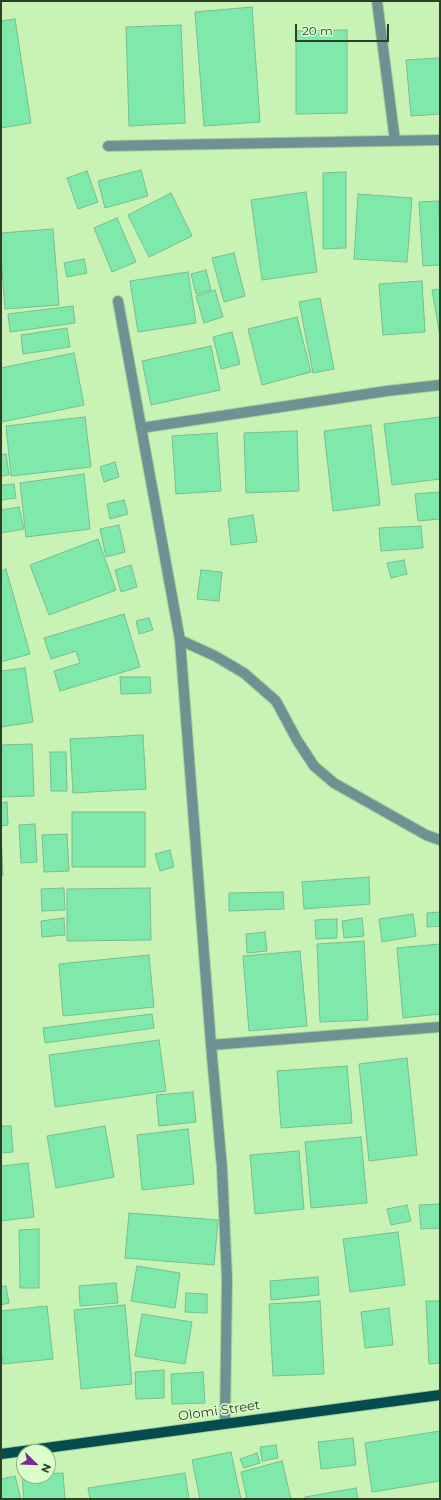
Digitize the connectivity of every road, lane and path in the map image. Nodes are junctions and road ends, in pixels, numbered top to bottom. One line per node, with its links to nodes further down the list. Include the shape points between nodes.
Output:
1 (377, 1): 3 (street)
2 (440, 140): 3 (street)
3 (394, 141): 4 (street)
4 (108, 146)
5 (118, 300): 7 (street)
6 (440, 385): 7 (street)
7 (141, 428): 8 (street)
8 (180, 640): 9 (street, via 244,673 276,701 314,766 334,783 426,835); 11 (street)
9 (440, 840)
10 (440, 1027): 11 (street)
11 (211, 1046): 13 (street, via 222,1168 227,1279)
12 (440, 1395): 13 (main road, Olomi Street)
13 (224, 1423): 14 (main road, Olomi Street)
14 (1, 1454)

